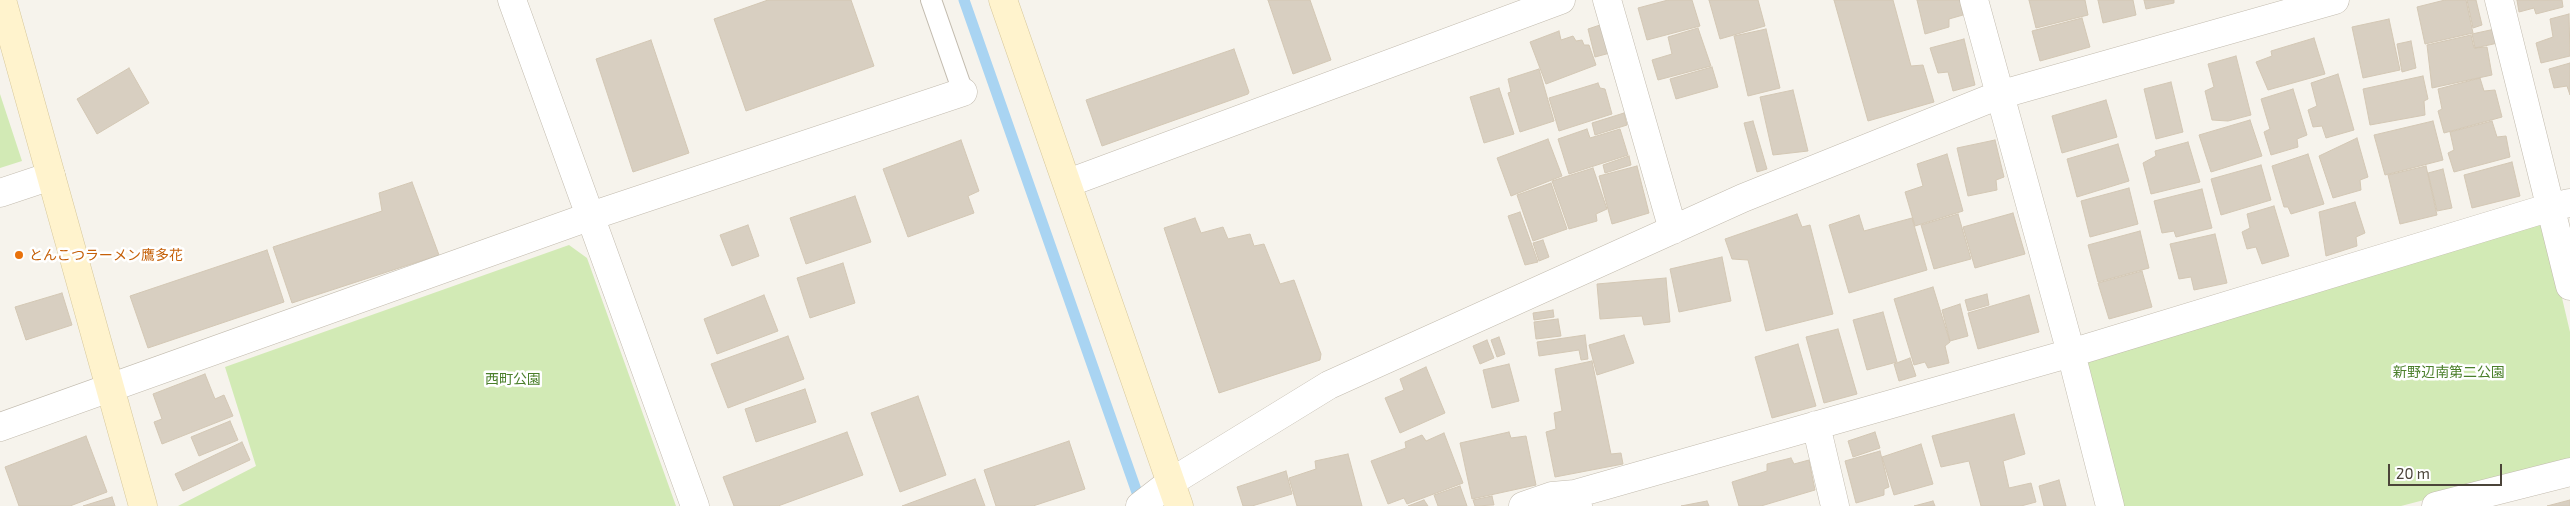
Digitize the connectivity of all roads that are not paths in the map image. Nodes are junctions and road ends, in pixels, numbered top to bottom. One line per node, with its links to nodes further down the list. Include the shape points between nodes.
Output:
1 (2, 0): 12 (street)
2 (512, 0): 16 (street)
3 (931, 0): 10 (lane)
4 (1003, 0): 13 (street)
5 (1561, 0): 13 (street)
6 (1607, 0): 17 (street)
7 (1974, 0): 11 (street)
8 (2335, 0): 11 (street)
9 (2499, 0): 15 (street)
10 (963, 92): 16 (street)
11 (1999, 94): 17 (street, via 1743,198); 19 (street)
12 (51, 176): 14 (street); 20 (street)
13 (1068, 183): 24 (street)
14 (0, 193)
15 (2561, 205): 18 (street); 19 (street)
16 (591, 216): 20 (street); 27 (street)
17 (1673, 230): 24 (street, via 1329,385)
18 (2570, 286)
19 (2071, 353): 21 (street); 31 (street)
20 (111, 388): 22 (street); 26 (street)
21 (1816, 425): 25 (street); 30 (street)
22 (0, 427)
23 (2570, 472): 32 (street)
24 (1175, 494): 28 (street)
25 (1577, 500): 29 (street, via 1552,496)
26 (143, 506)
27 (695, 506)
28 (1140, 506)
29 (1523, 506)
30 (1835, 506)
31 (2110, 506)
32 (2436, 506)

